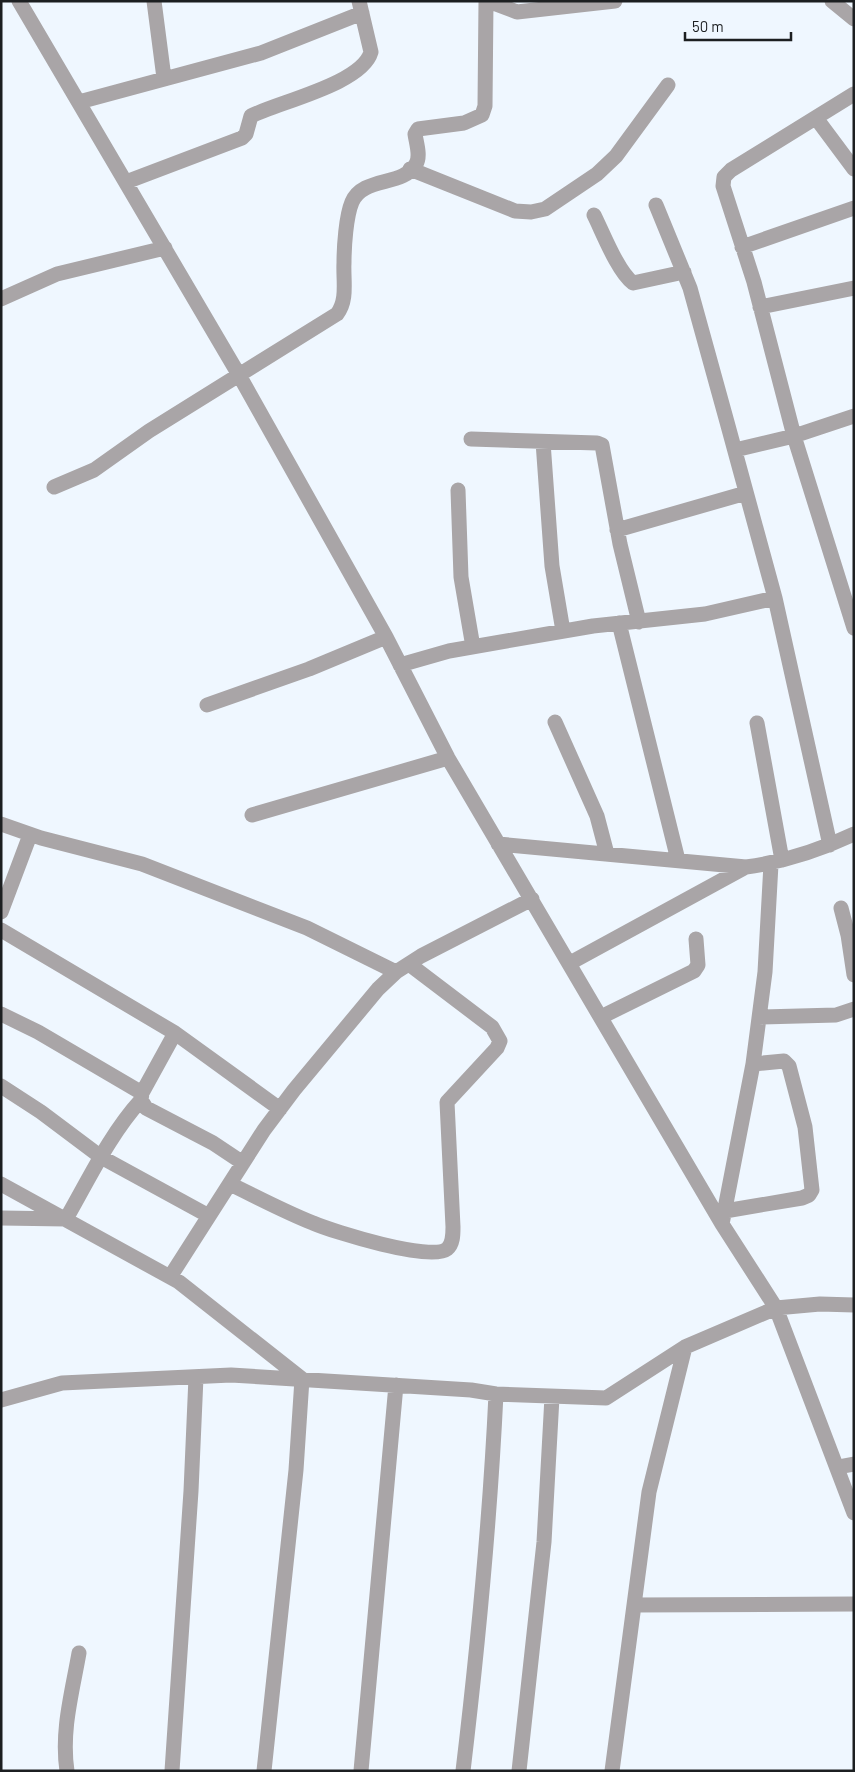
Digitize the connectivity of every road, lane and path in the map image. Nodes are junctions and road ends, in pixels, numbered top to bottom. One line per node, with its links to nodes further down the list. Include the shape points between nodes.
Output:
1 (19, 1): 11 (street)
2 (154, 1): 8 (street)
3 (487, 1): 4 (street, via 517,12); 13 (street, via 485,106 482,115 464,123 418,129 415,134 418,156)
4 (614, 1)
5 (832, 1): 7 (street)
6 (360, 7): 8 (street, via 261,53); 15 (street, via 371,52 362,67 293,102 251,116 242,138)
7 (854, 19)
8 (164, 78): 11 (street)
9 (668, 85): 13 (street, via 616,156 590,179 545,209 515,211)
10 (854, 94): 12 (street)
11 (79, 102): 15 (street)
12 (816, 118): 14 (street); 19 (street, via 724,177 723,186)
13 (410, 169): 25 (street, via 396,178 366,187 352,202 344,261 344,299 336,314)
14 (854, 169)
15 (126, 182): 20 (street)
16 (656, 205): 21 (street)
17 (854, 208): 19 (street)
18 (594, 215): 21 (street, via 628,280 633,283)
19 (742, 247): 24 (street)
20 (165, 248): 23 (street, via 57,274); 25 (street)
21 (684, 272): 30 (street)
22 (854, 288): 24 (street)
23 (1, 300)
24 (760, 307): 27 (street)
25 (240, 375): 31 (street, via 94,470); 40 (street)
26 (854, 416): 27 (street)
27 (794, 436): 30 (street); 38 (street)
28 (471, 439): 29 (street)
29 (543, 442): 34 (street, via 602,445); 39 (street, via 551,557)
30 (735, 450): 33 (street)
31 (54, 487)
32 (458, 490): 41 (street, via 461,577)
33 (746, 493): 34 (street); 35 (street)
34 (617, 530): 36 (street)
35 (775, 598): 36 (street, via 705,614); 52 (street)
36 (639, 622): 37 (street)
37 (619, 623): 39 (street); 54 (street)
38 (854, 628)
39 (563, 631): 41 (street)
40 (386, 637): 42 (street); 43 (street, via 309,669)
41 (473, 647): 42 (street)
42 (400, 665): 46 (street)
43 (207, 705)
44 (555, 722): 53 (street, via 594,808)
45 (757, 724): 55 (street)
46 (448, 758): 47 (street); 51 (street)
47 (252, 815)
48 (1, 824): 50 (street)
49 (854, 834): 52 (street)
50 (30, 835): 59 (street); 63 (street, via 142,864)
51 (498, 844): 53 (street); 57 (street)
52 (830, 845): 55 (street)
53 (607, 854): 54 (street)
54 (678, 860): 56 (street)
55 (776, 862): 56 (street); 68 (street)
56 (746, 867): 62 (street)
57 (532, 899): 62 (street); 63 (street)
58 (841, 908): 64 (street)
59 (1, 912)
60 (1, 930): 69 (street)
61 (696, 939): 67 (street, via 698,966 694,971)
62 (570, 963): 67 (street)
63 (403, 968): 73 (street, via 378,989); 77 (street, via 492,1027 500,1041 447,1102 452,1243 437,1253 413,1251 352,1236 313,1223)
64 (854, 975)
65 (854, 1009): 68 (street, via 836,1015)
66 (1, 1014): 72 (street, via 38,1032)
67 (601, 1017): 79 (street)
68 (759, 1017): 70 (street)
69 (175, 1033): 72 (street); 73 (street)
70 (753, 1064): 79 (street); 79 (street, via 784,1061 789,1066 806,1127 812,1190 802,1198)
71 (1, 1086): 74 (street)
72 (142, 1096): 74 (street); 75 (street, via 146,1108 213,1143)
73 (280, 1109): 75 (street)
74 (101, 1157): 78 (street); 81 (street)
75 (243, 1163): 77 (street)
76 (1, 1184): 81 (street)
77 (230, 1184): 78 (street)
78 (209, 1216): 82 (street)
79 (724, 1217): 84 (street)
80 (1, 1218): 81 (street)
81 (66, 1219): 82 (street)
82 (170, 1277): 87 (street)
83 (854, 1305): 84 (street)
84 (776, 1308): 85 (street); 93 (street)
85 (685, 1347): 90 (street, via 606,1398); 96 (street, via 649,1492)
86 (196, 1377): 87 (street, via 231,1375); 91 (street, via 62,1384); 99 (street)
87 (302, 1379): 88 (street); 100 (street, via 296,1470)
88 (396, 1385): 89 (street); 101 (street)
89 (496, 1394): 90 (street); 102 (street, via 487,1550)
90 (552, 1397): 103 (street, via 544,1542)
91 (1, 1400)
92 (854, 1464): 93 (street)
93 (838, 1467): 94 (street)
94 (854, 1513)
95 (854, 1604): 96 (street)
96 (634, 1606): 104 (street)
97 (79, 1654): 98 (street, via 66,1724 64,1752)
98 (67, 1771)
99 (172, 1771)
100 (264, 1771)
101 (361, 1771)
102 (463, 1771)
103 (519, 1771)
104 (612, 1771)

